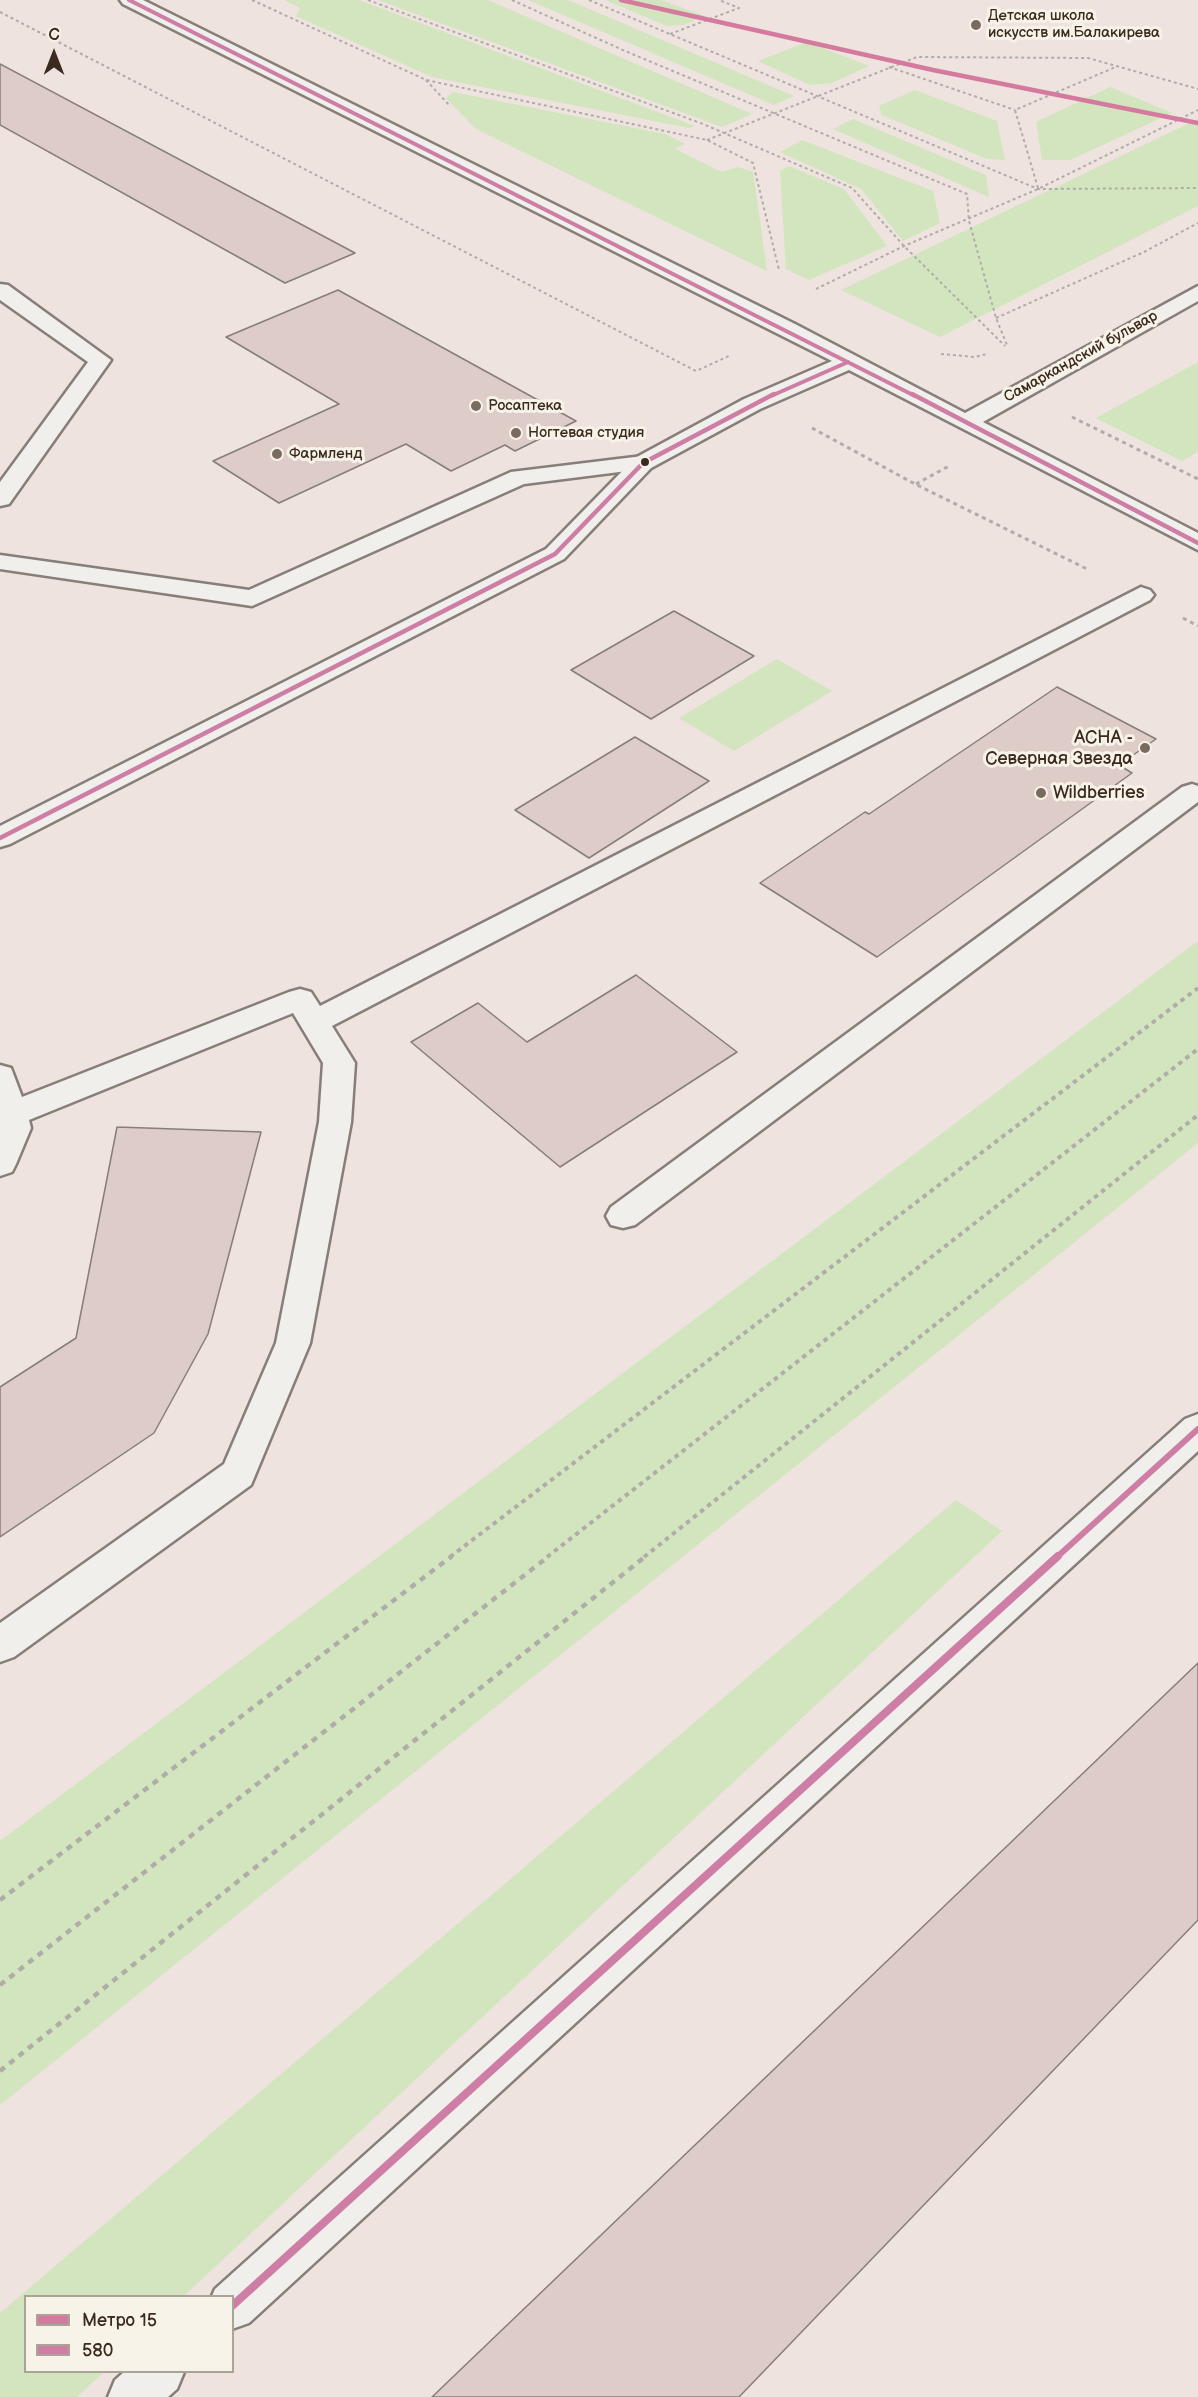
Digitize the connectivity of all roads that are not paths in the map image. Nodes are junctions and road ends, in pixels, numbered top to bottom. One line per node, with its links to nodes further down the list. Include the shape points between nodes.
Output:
1 (129, 0): 4 (street)
2 (0, 290): 7 (street, via 100,360)
3 (1198, 292): 5 (street, Самаркандский бульвар)
4 (848, 362): 5 (street); 6 (street, via 752,404)
5 (965, 422): 8 (street)
6 (643, 462): 9 (street, via 519,477 252,598); 12 (street, via 555,554)
7 (0, 499)
8 (1198, 543)
9 (0, 562)
10 (1141, 595): 13 (street)
11 (1192, 793): 17 (street)
12 (0, 838)
13 (315, 1022): 15 (street, via 300,999); 19 (street, via 339,1063 335,1122 293,1343 238,1474)
14 (0, 1076): 15 (street)
15 (11, 1114): 16 (street, via 15,1128)
16 (0, 1164)
17 (623, 1216)
18 (1198, 1429): 20 (street)
19 (0, 1645)
20 (234, 2304)
21 (159, 2373): 22 (street)
22 (132, 2397)

